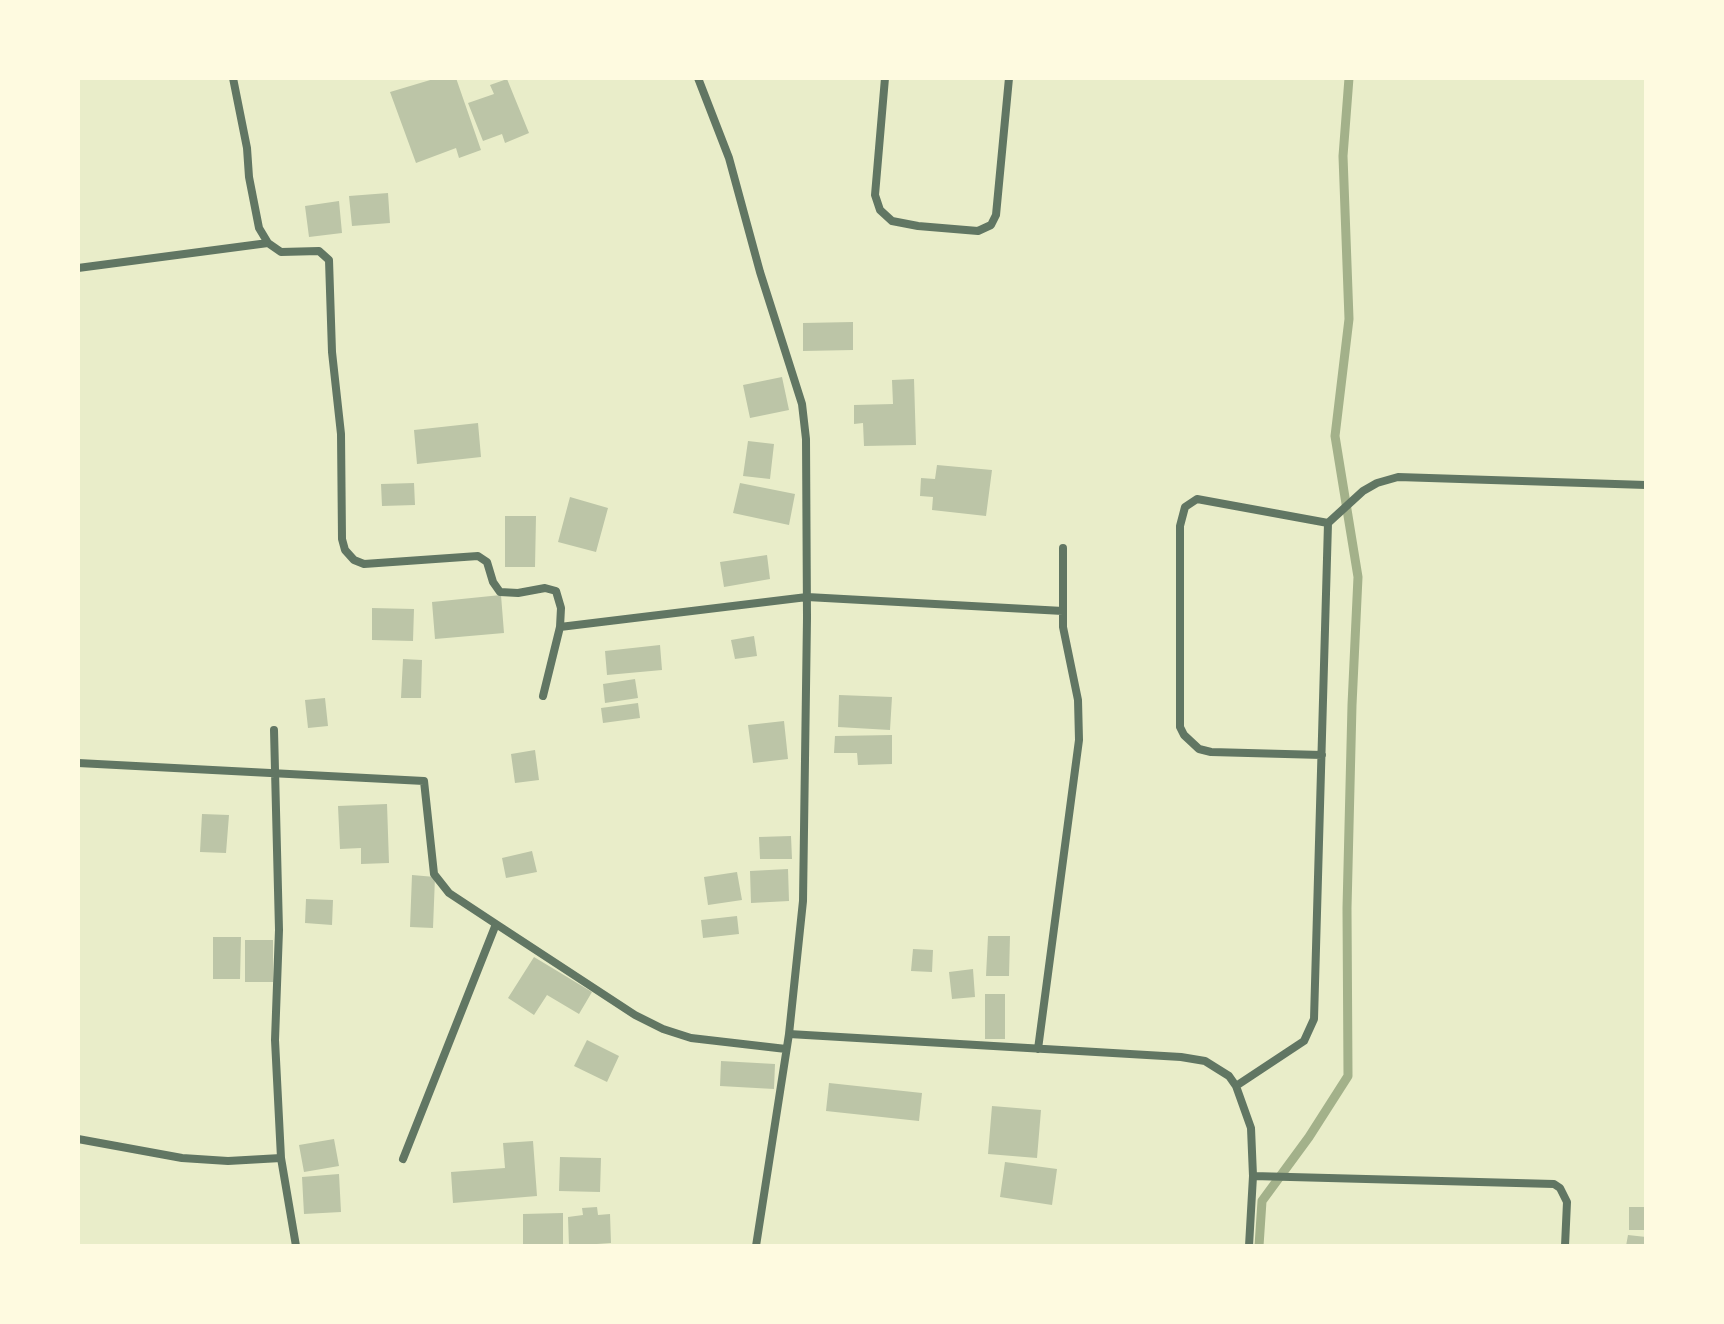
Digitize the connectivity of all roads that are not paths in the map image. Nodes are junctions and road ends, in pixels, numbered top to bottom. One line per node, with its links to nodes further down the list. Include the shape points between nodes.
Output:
1 (233, 78): 5 (street, via 259,228)
2 (698, 78): 10 (street, via 729,158 802,404)
3 (885, 78): 4 (street, via 875,195 880,210 892,221 978,231 991,225 996,215)
4 (1009, 78)
5 (268, 243): 6 (street); 12 (street, via 281,252 319,251 329,260 345,550 364,564 478,556 487,562 500,592 556,591)
6 (78, 268)
7 (1646, 485): 8 (street, via 1398,477 1363,491)
8 (1328, 523): 15 (street); 15 (street, via 1197,499 1185,507 1180,526 1184,735 1211,752)
9 (1063, 548): 11 (street)
10 (807, 597): 11 (street); 12 (street); 19 (street, via 803,901)
11 (1063, 611): 21 (street, via 1079,740)
12 (560, 627): 13 (street)
13 (543, 696)
14 (274, 730): 17 (street)
15 (1322, 755): 22 (street, via 1314,1019 1304,1041)
16 (78, 763): 17 (street)
17 (275, 772): 18 (street, via 424,781 434,874 449,893); 24 (street, via 275,1040)
18 (496, 924): 20 (street, via 663,1029 691,1038); 25 (street)
19 (789, 1034): 20 (street); 21 (street)
20 (786, 1049): 28 (street)
21 (1038, 1049): 22 (street, via 1205,1061)
22 (1236, 1086): 26 (street, via 1251,1128)
23 (78, 1139): 24 (street, via 182,1158)
24 (281, 1158): 27 (street)
25 (403, 1159)
26 (1253, 1176): 29 (street); 30 (street, via 1554,1184 1567,1202)
27 (296, 1246)
28 (756, 1246)
29 (1249, 1246)
30 (1565, 1246)

